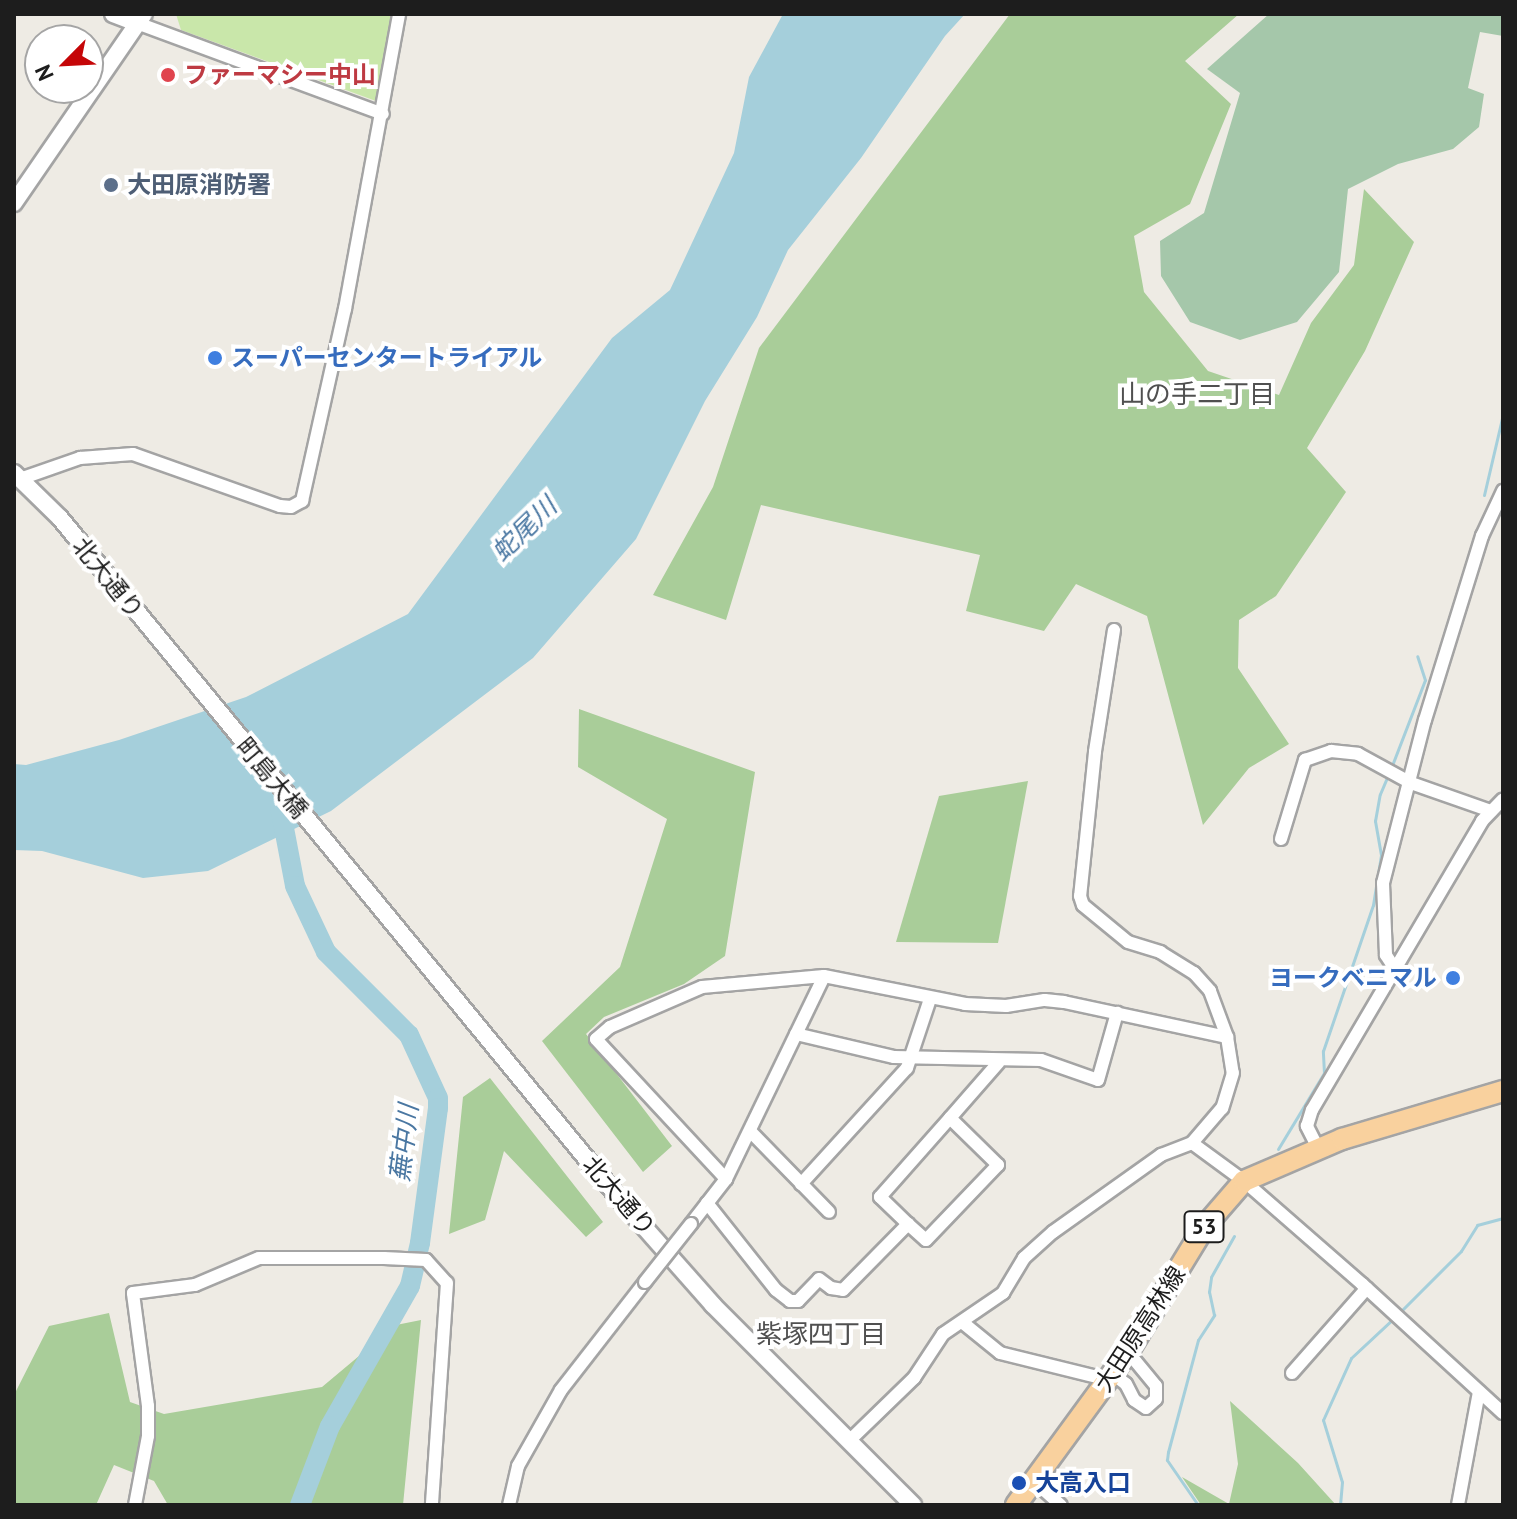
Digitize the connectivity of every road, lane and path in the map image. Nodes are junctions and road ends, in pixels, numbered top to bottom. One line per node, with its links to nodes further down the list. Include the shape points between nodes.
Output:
1 (113, 14): 3 (street)
2 (399, 14): 4 (street)
3 (140, 18): 4 (street); 5 (street)
4 (383, 114): 6 (street, via 302,501 280,506 133,454 80,458)
5 (14, 203)
6 (17, 476): 9 (street, 北大通り, via 60,518)
7 (1503, 491): 10 (street, via 1482,536)
8 (1114, 630): 20 (street, via 1080,896 1083,905 1128,942 1160,952 1194,973 1210,991)
9 (197, 688): 14 (street, 町島大橋)
10 (1411, 783): 12 (street); 13 (street, via 1358,754 1331,751 1305,760); 15 (street, via 1383,883 1386,955)
11 (1503, 799): 12 (street)
12 (1491, 811): 15 (street)
13 (1281, 839)
14 (346, 868): 41 (street, 北大通り, via 622,1202 713,1305)
15 (1395, 969): 27 (street, via 1312,1110 1307,1126)
16 (824, 976): 17 (street); 19 (street); 28 (street, via 702,987 610,1027 596,1039)
17 (930, 999): 18 (street, via 1006,1006 1054,1001); 21 (street)
18 (1117, 1013): 20 (street); 22 (street, via 1098,1080 1041,1060)
19 (796, 1034): 21 (street); 25 (street)
20 (1227, 1037): 26 (street, via 1233,1073 1222,1108)
21 (911, 1059): 22 (street); 30 (street)
22 (999, 1062): 24 (street)
23 (1503, 1091): 27 (main road, 大田原高林線 / 53)
24 (950, 1118): 33 (street, via 880,1197); 33 (street, via 998,1165 926,1240)
25 (750, 1131): 28 (street); 30 (street)
26 (1192, 1143): 29 (street); 35 (street, via 1161,1155 1053,1232 1024,1258 1003,1293)
27 (1318, 1148): 29 (main road, 大田原高林線 / 53)
28 (726, 1179): 31 (street)
29 (1244, 1181): 34 (street); 36 (main road, 大田原高林線 / 53, via 1205,1226)
30 (801, 1184): 32 (street)
31 (707, 1203): 33 (street, via 790,1301 798,1301 819,1279 843,1290); 45 (street, bridge, via 561,1390 518,1466)
32 (829, 1212)
33 (908, 1224)
34 (1367, 1288): 37 (street); 39 (street)
35 (962, 1322): 38 (street, via 1000,1353); 41 (street, via 943,1334 914,1378)
36 (1128, 1352): 38 (main road, 大田原高林線 / 53); 38 (street, via 1156,1386 1156,1399 1146,1408 1134,1400 1126,1384)
37 (1292, 1373)
38 (1111, 1377): 42 (main road, 大田原高林線 / 53)
39 (1479, 1392): 40 (street); 49 (street)
40 (1503, 1413)
41 (849, 1441): 46 (street, 北大通り)
42 (1034, 1481): 47 (main road, 大田原高林線 / 53); 48 (street)
43 (135, 1505): 44 (street, via 148,1406 133,1293 195,1285 251,1259 384,1258 426,1260 447,1283)
44 (432, 1505)
45 (509, 1505)
46 (913, 1505)
47 (1016, 1505)
48 (1061, 1505)
49 (1458, 1505)

